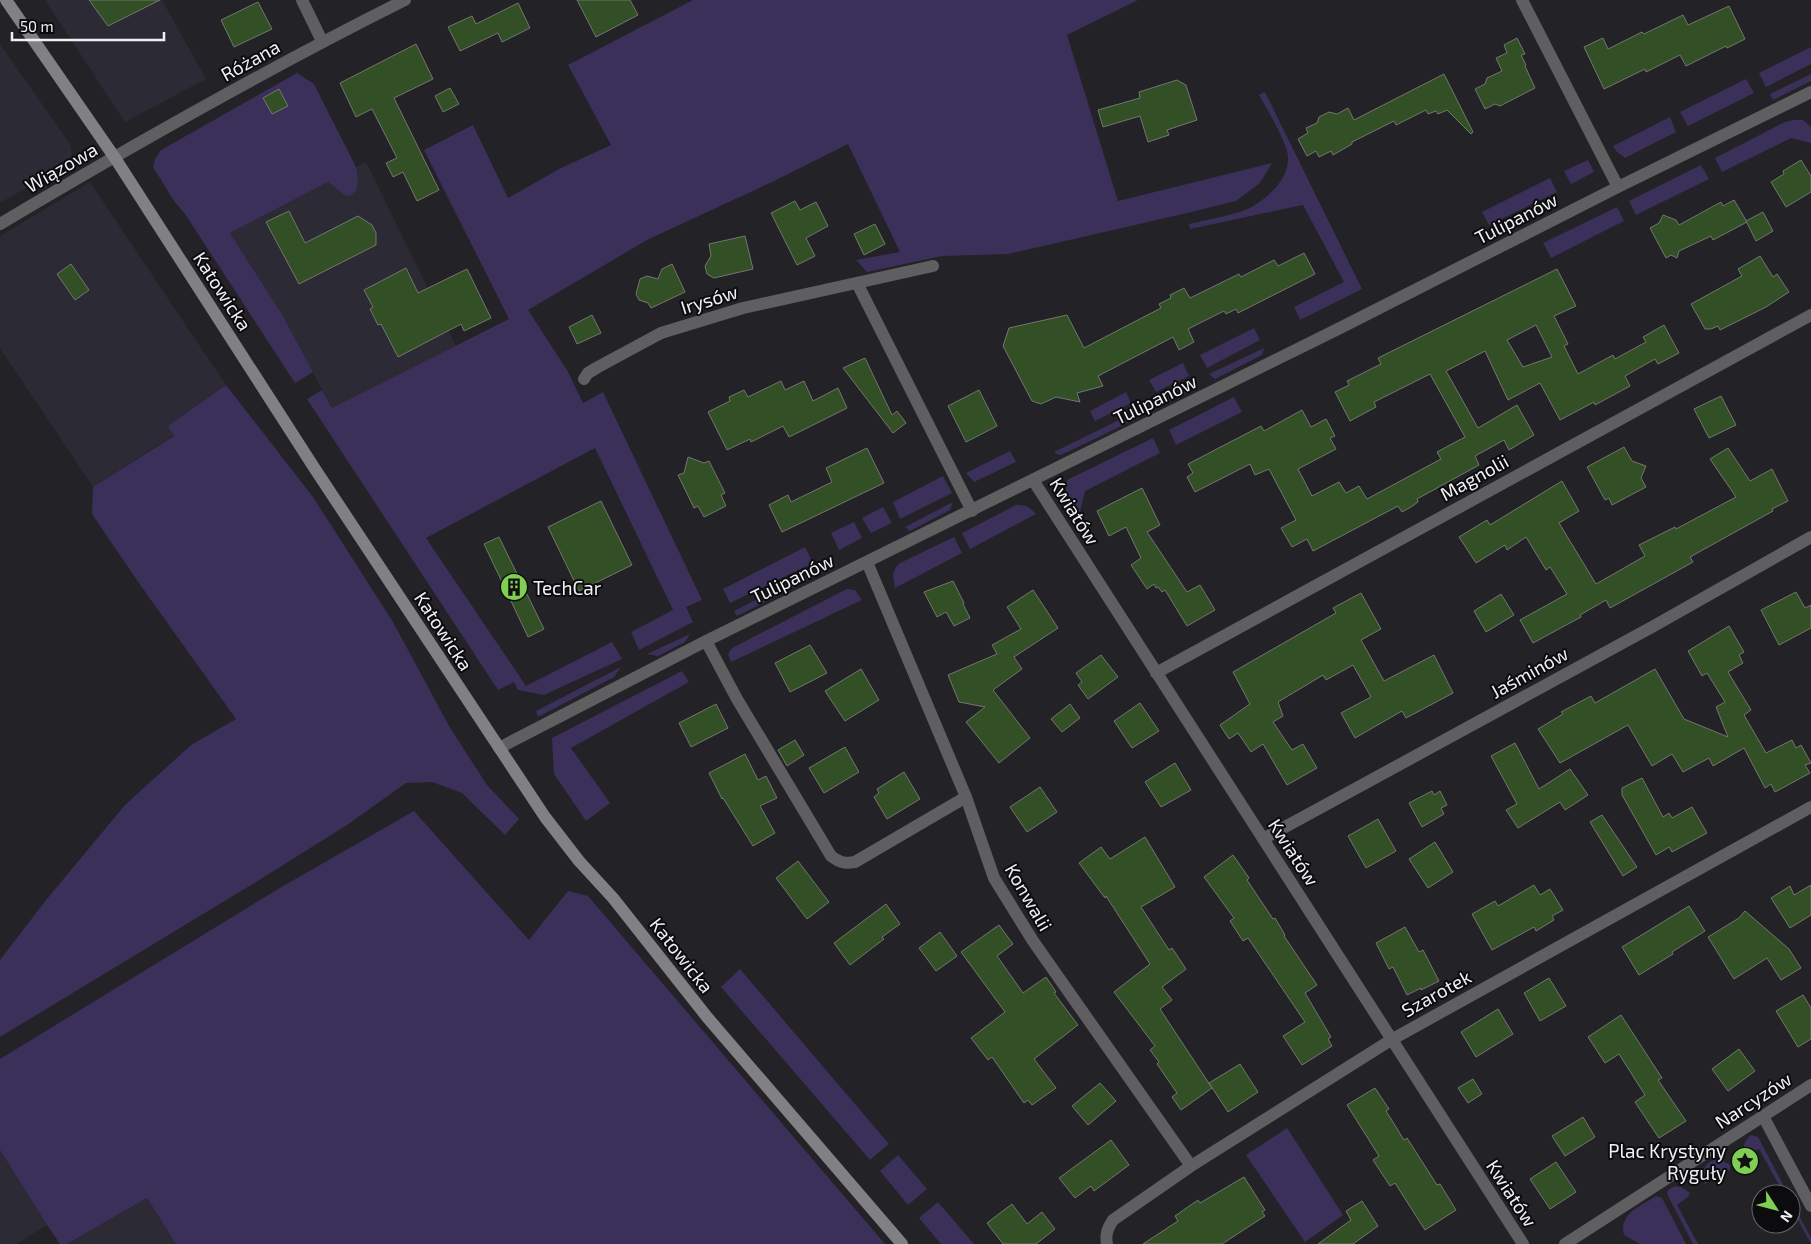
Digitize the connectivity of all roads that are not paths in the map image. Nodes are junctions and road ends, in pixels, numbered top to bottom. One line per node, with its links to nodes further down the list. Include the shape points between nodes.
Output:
1 (6, 0): 7 (main road, Katowicka)
2 (302, 0): 5 (street)
3 (405, 0): 5 (street, Różana)
4 (1522, 0): 8 (street)
5 (322, 41): 7 (street, Różana)
6 (1810, 95): 8 (street, Tulipanów)
7 (115, 158): 9 (street, Wiązowa); 20 (main road, Katowicka)
8 (1618, 187): 14 (street, Tulipanów)
9 (0, 224)
10 (933, 266): 11 (street, Irysów)
11 (857, 283): 13 (street, Irysów, via 743,308 660,333 588,373); 15 (street)
12 (1811, 315): 19 (street, Magnolii)
13 (584, 379)
14 (1033, 480): 15 (street, Tulipanów); 19 (street, Kwiatów)
15 (972, 511): 17 (street, Tulipanów)
16 (1811, 537): 23 (street, Jaśminów)
17 (867, 562): 18 (street, Tulipanów); 21 (street, Konwalii)
18 (706, 641): 20 (street, Tulipanów); 21 (street, via 831,856 838,861 846,864 855,862)
19 (1156, 673): 23 (street, Kwiatów)
20 (499, 748): 29 (main road, Katowicka, via 579,861 613,898 707,1017)
21 (966, 797): 27 (street, Konwalii, via 994,878 1033,941)
22 (1811, 807): 24 (street, Szarotek)
23 (1263, 839): 24 (street, Kwiatów)
24 (1391, 1040): 27 (street, Szarotek); 31 (street, Kwiatów)
25 (1811, 1085): 26 (street, Narcyzów)
26 (1762, 1116): 28 (street); 32 (street, Narcyzów)
27 (1192, 1166): 30 (street, Szarotek, via 1113,1220 1108,1229)
28 (1811, 1206)
29 (902, 1244)
30 (1107, 1244)
31 (1523, 1244)
32 (1565, 1244)

